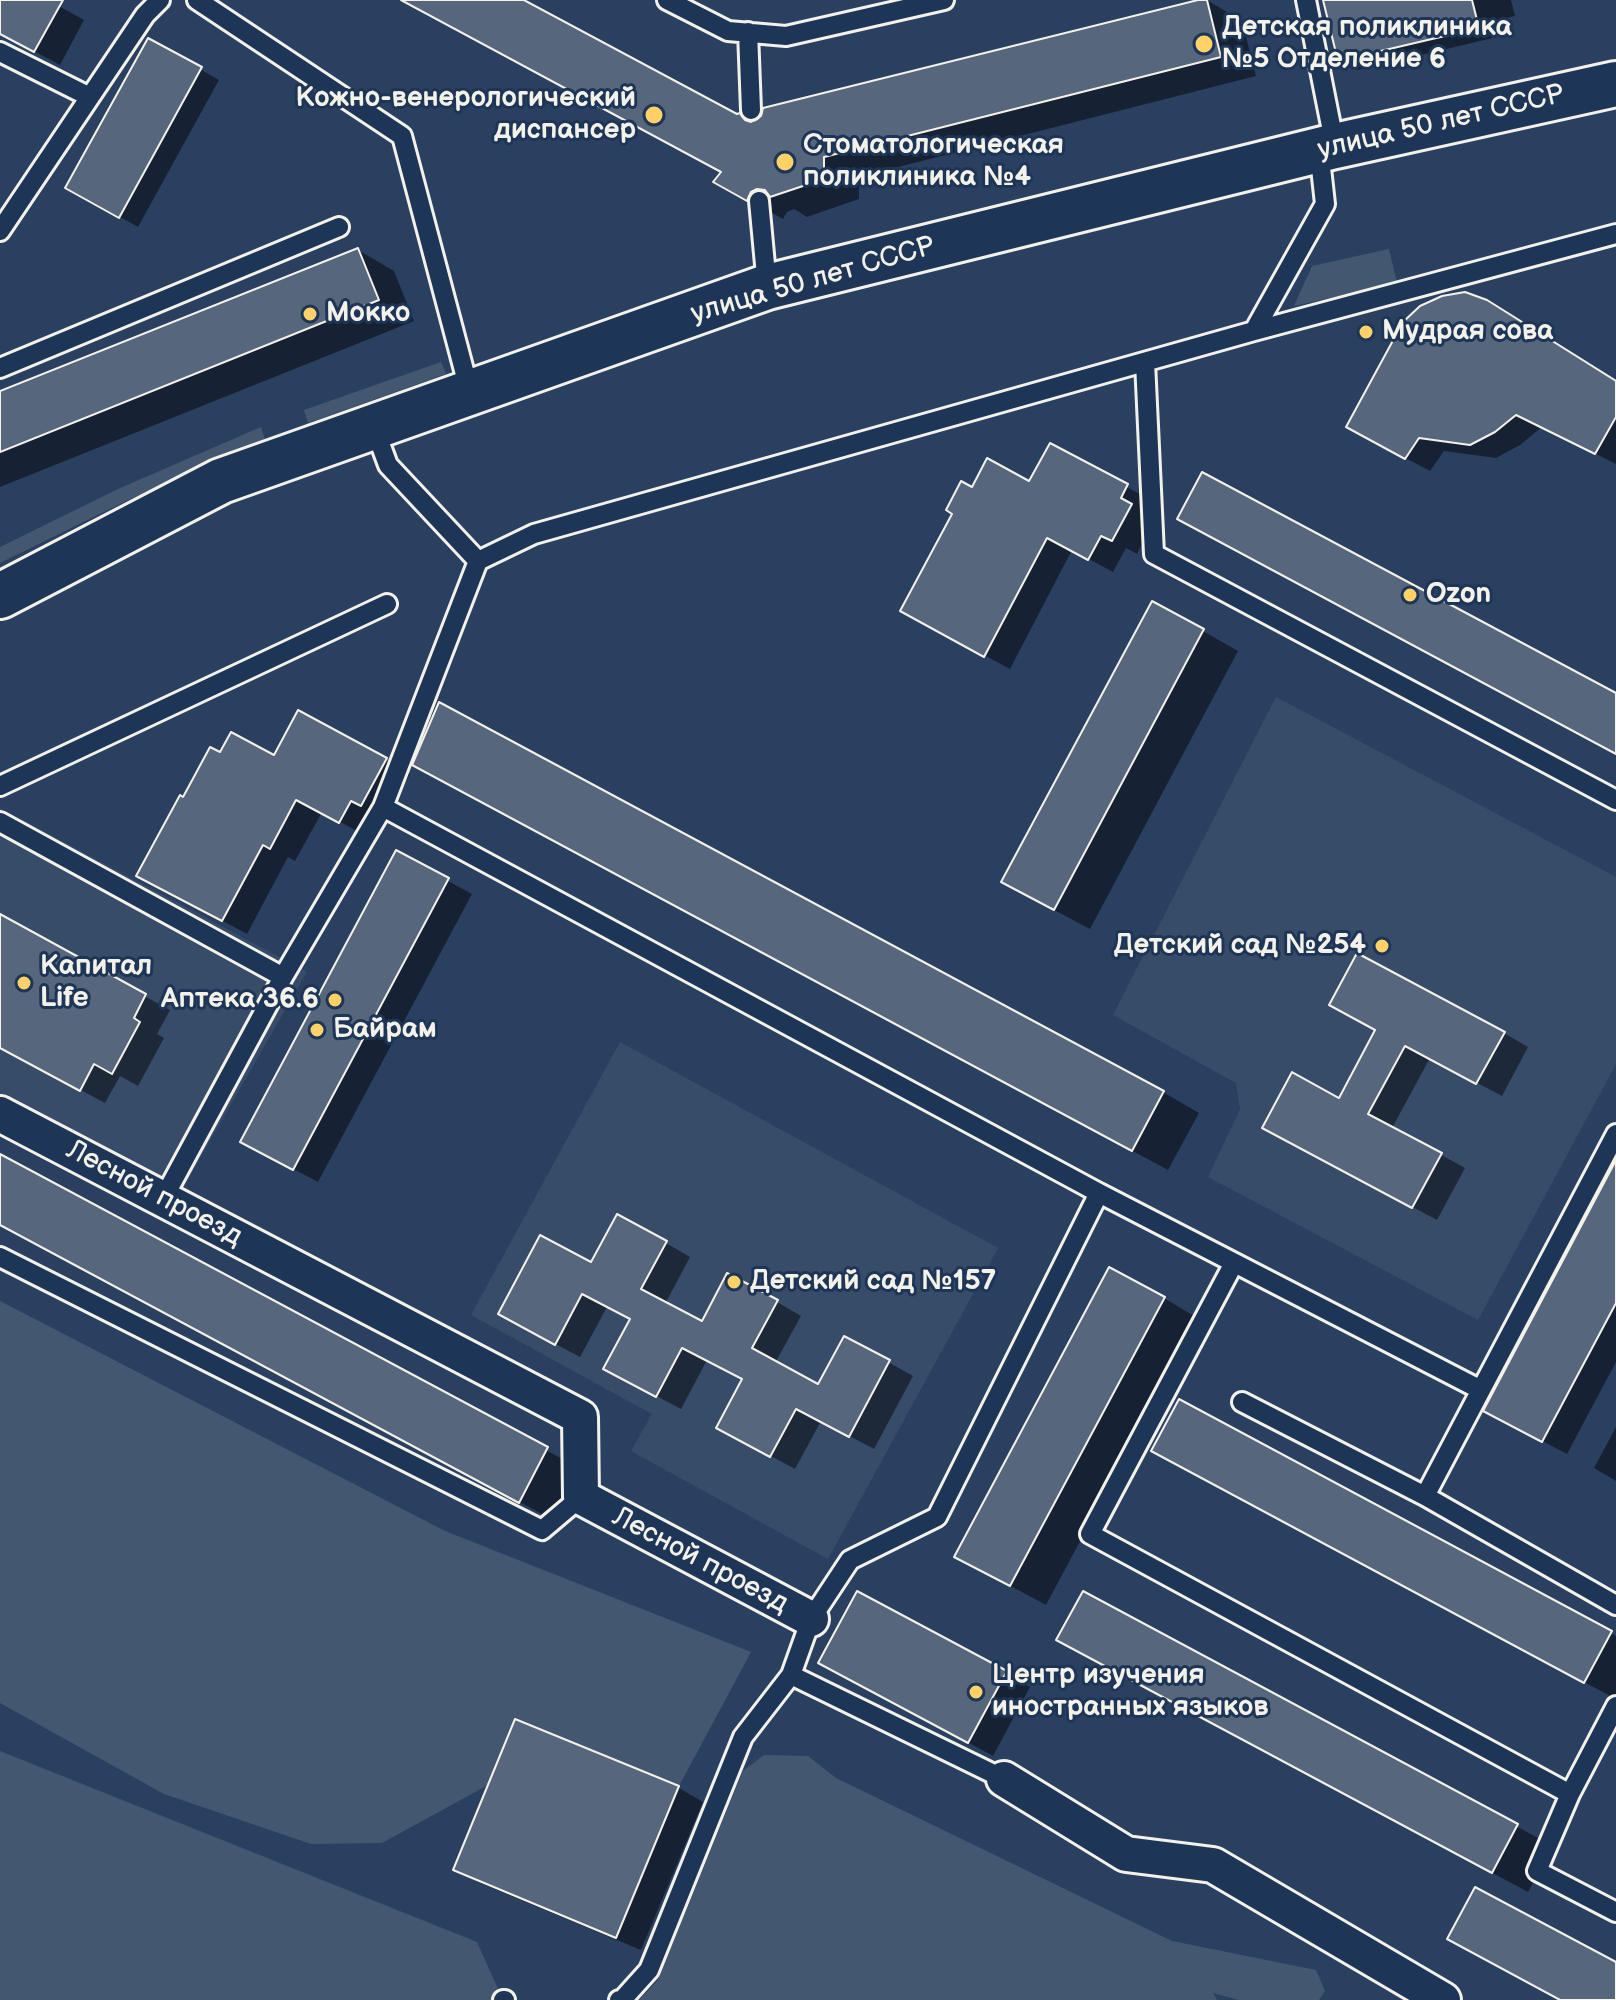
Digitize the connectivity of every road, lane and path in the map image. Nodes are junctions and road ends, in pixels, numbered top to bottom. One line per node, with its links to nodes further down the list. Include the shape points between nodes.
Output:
1 (160, 0): 9 (lane)
2 (197, 0): 20 (lane, via 402,136)
3 (667, 0): 6 (lane, via 728,31)
4 (944, 0): 6 (lane, via 786,36)
5 (1306, 0): 11 (lane)
6 (748, 32): 10 (lane)
7 (0, 52): 9 (lane)
8 (1616, 84): 11 (main road, улица 50 лет СССР)
9 (90, 97): 14 (lane)
10 (751, 110)
11 (1327, 148): 16 (main road, улица 50 лет СССР); 17 (lane, via 1325,204)
12 (759, 201): 16 (lane)
13 (339, 227): 19 (lane)
14 (0, 231)
15 (1616, 234): 17 (lane)
16 (767, 287): 20 (main road, улица 50 лет СССР)
17 (1254, 331): 18 (lane)
18 (1145, 362): 22 (lane, via 534,534); 26 (lane, via 1154,554)
19 (0, 368)
20 (470, 393): 21 (main road, улица 50 лет СССР)
21 (374, 427): 22 (lane, via 388,465); 23 (main road, улица 50 лет СССР, via 221,481)
22 (478, 561): 27 (lane)
23 (5, 588)
24 (387, 604): 25 (lane)
25 (0, 786)
26 (1616, 800)
27 (383, 807): 29 (lane); 32 (lane)
28 (0, 822): 29 (lane)
29 (283, 977): 33 (lane)
30 (0, 1114): 33 (street, Лесной проезд)
31 (1616, 1134): 36 (lane)
32 (1099, 1193): 35 (lane); 41 (lane, via 937,1517 850,1560)
33 (163, 1199): 39 (street, Лесной проезд, via 580,1417)
34 (0, 1257): 39 (lane, via 542,1530)
35 (1234, 1263): 36 (lane); 45 (lane, via 1090,1534)
36 (1481, 1390): 38 (lane)
37 (1242, 1402): 38 (lane)
38 (1425, 1496): 40 (lane)
39 (581, 1497): 41 (street, Лесной проезд)
40 (1616, 1605)
41 (811, 1619): 42 (lane, Лесной проезд)
42 (791, 1675): 44 (lane); 47 (lane, Лесной проезд, via 743,1737 649,1970)
43 (1616, 1706): 45 (lane)
44 (1004, 1779): 48 (street, via 1126,1854 1213,1865)
45 (1570, 1794): 46 (lane, via 1537,1871)
46 (1616, 1912)
47 (619, 2000)
48 (1443, 2000)

